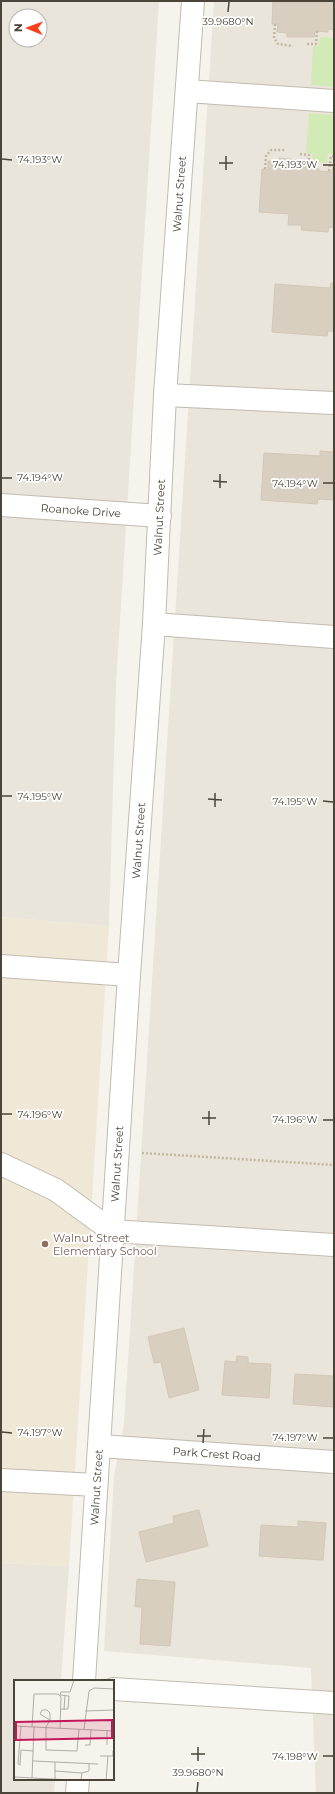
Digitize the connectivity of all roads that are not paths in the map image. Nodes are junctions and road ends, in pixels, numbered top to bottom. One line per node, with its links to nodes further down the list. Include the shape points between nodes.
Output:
1 (193, 1): 2 (street, Walnut Street)
2 (187, 91): 3 (street); 4 (street, Walnut Street)
3 (334, 101)
4 (166, 395): 5 (street); 7 (street, Walnut Street)
5 (334, 403)
6 (1, 505): 7 (street, Roanoke Drive)
7 (160, 516): 8 (street, Walnut Street)
8 (154, 624): 9 (street); 11 (street, Walnut Street)
9 (334, 637)
10 (1, 966): 11 (street)
11 (129, 975): 13 (street, Walnut Street)
12 (1, 1164): 13 (street, via 56,1190)
13 (112, 1231): 14 (street); 15 (street, Walnut Street)
14 (334, 1245)
15 (100, 1446): 16 (street, Park Crest Road); 18 (street, Walnut Street)
16 (334, 1462)
17 (1, 1480): 18 (street)
18 (96, 1485): 19 (street, Walnut Street)
19 (84, 1680)
20 (114, 1689): 21 (street)
21 (334, 1703)
22 (78, 1780): 23 (street)
23 (77, 1793)

